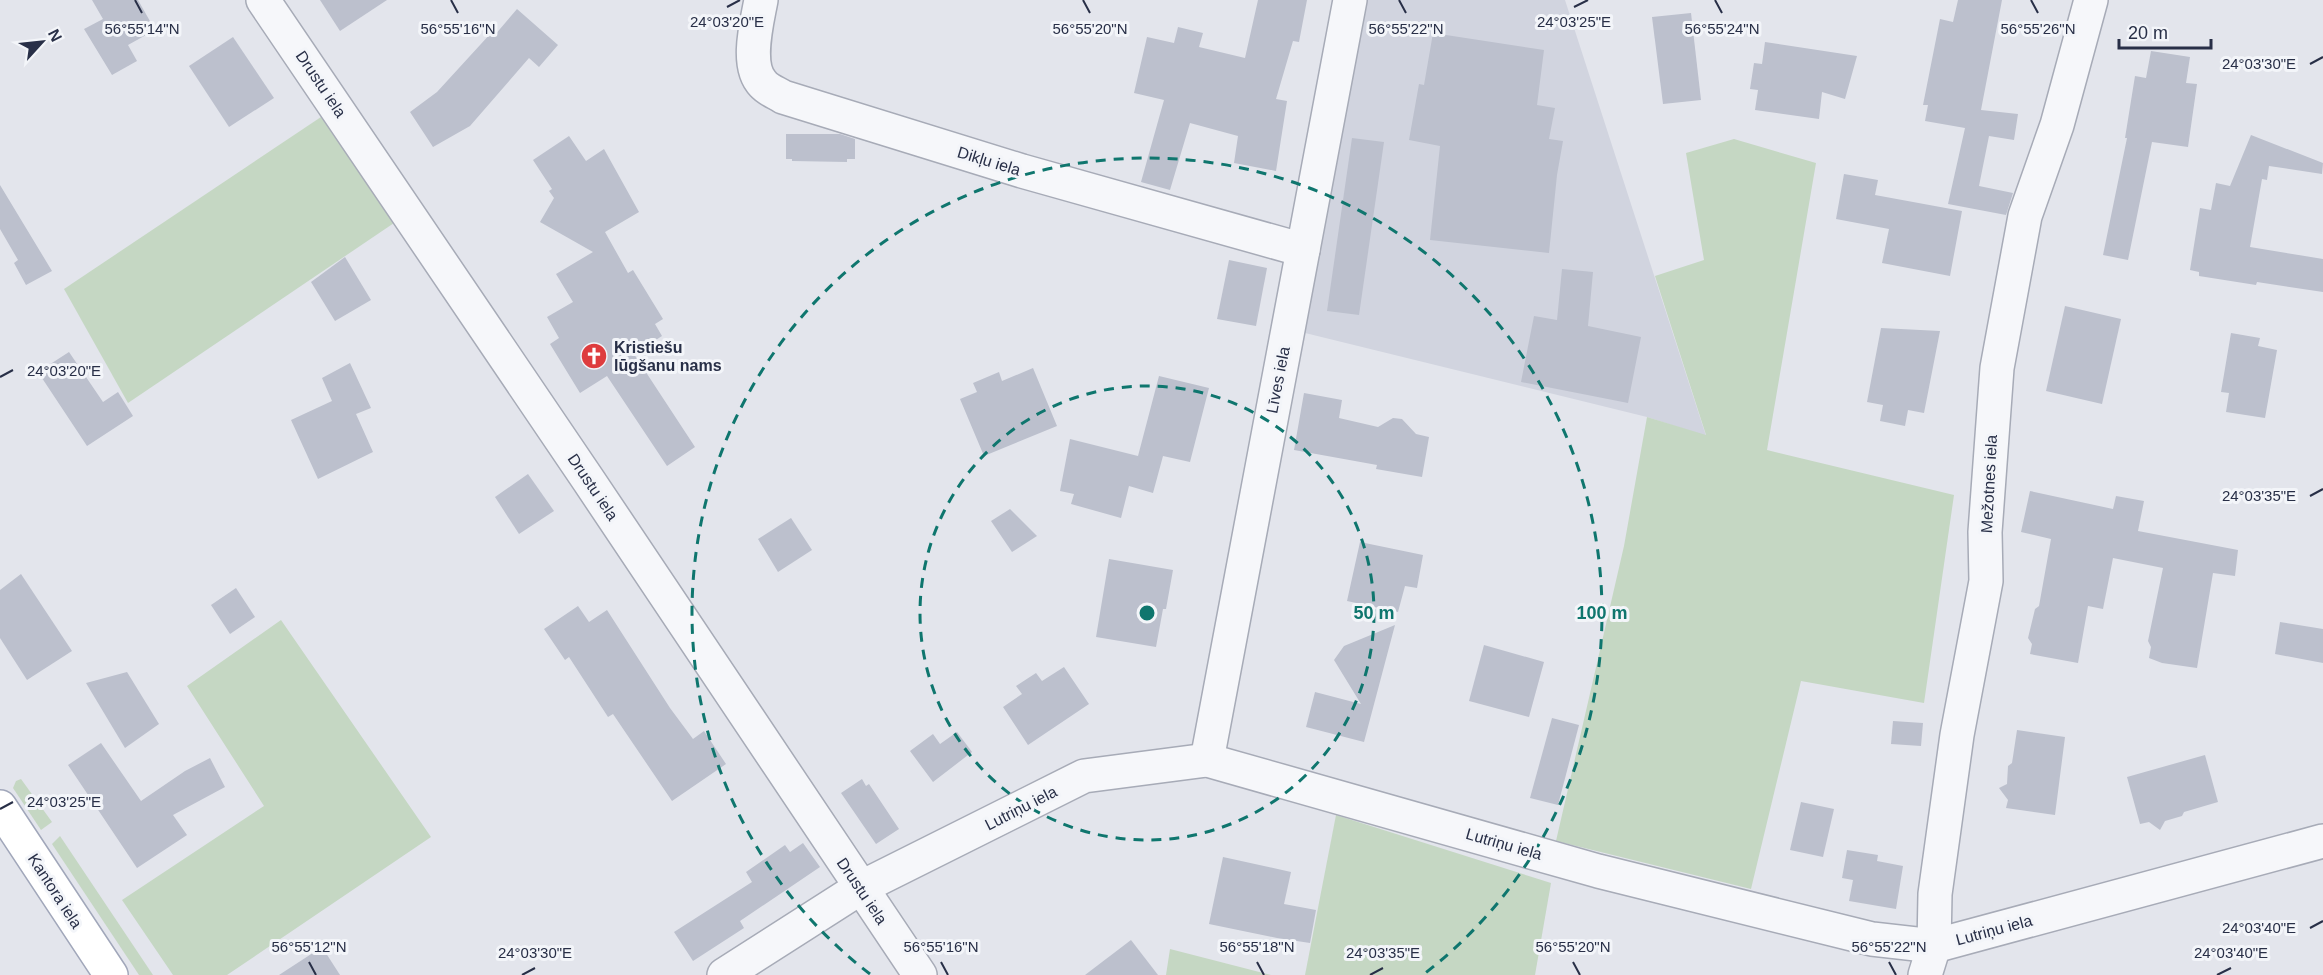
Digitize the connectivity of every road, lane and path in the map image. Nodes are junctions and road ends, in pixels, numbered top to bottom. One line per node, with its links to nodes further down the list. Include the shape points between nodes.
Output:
1 (263, 0): 9 (street, Drustu iela)
2 (761, 0): 5 (street, Dikļu iela, via 754,64 762,83 783,98 1022,171)
3 (1350, 0): 5 (street, Līves iela)
4 (2091, 0): 10 (street, Mežotnes iela, via 2073,73 2025,216 1996,368 1985,532 1986,581 1957,735)
5 (1303, 250): 6 (street, Līves iela)
6 (1207, 760): 9 (street, Lutriņu iela, via 1084,776); 10 (street, Lutriņu iela, via 1598,871 1872,939)
7 (0, 807): 11 (main road, Kantora iela)
8 (2323, 841): 10 (street, Lutriņu iela)
9 (860, 888): 12 (street, Lutriņu iela); 13 (street, Drustu iela)
10 (1929, 960)
11 (111, 975)
12 (724, 975)
13 (920, 975)

